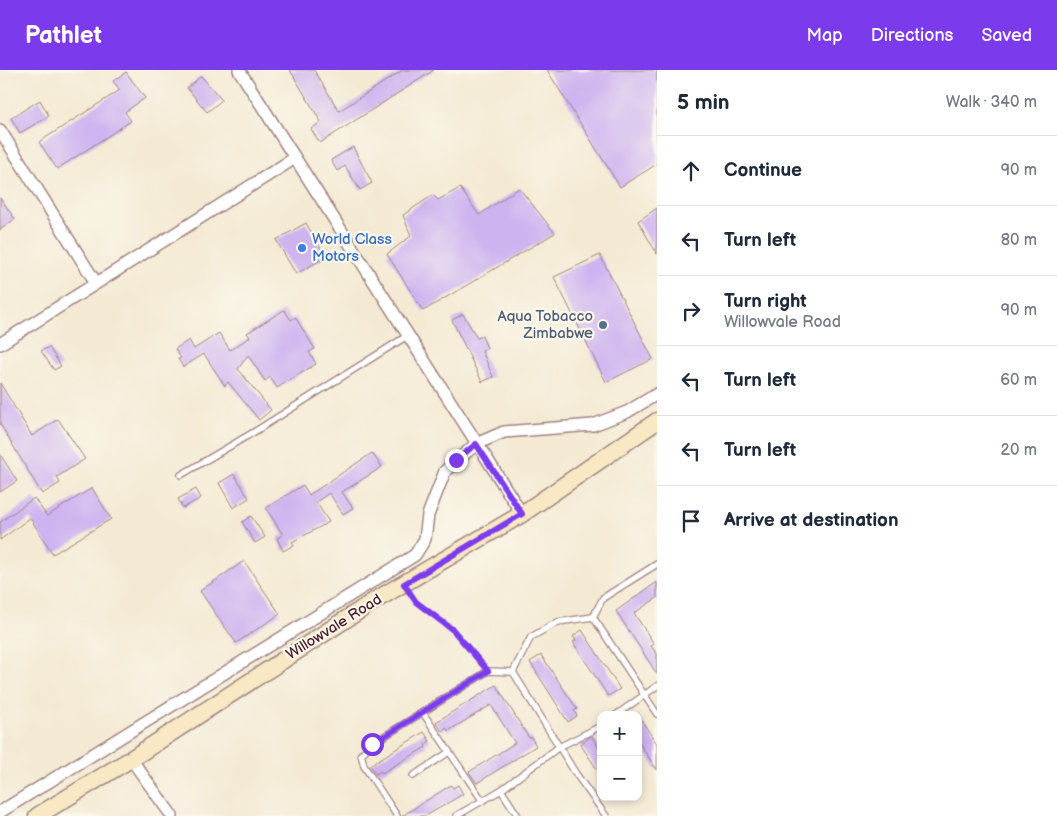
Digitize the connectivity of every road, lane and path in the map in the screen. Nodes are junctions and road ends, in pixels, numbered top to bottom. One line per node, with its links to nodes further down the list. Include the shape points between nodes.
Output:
1 (239, 70): 3 (street)
2 (0, 130): 4 (street)
3 (295, 158): 4 (street); 5 (street)
4 (96, 283): 6 (street)
5 (407, 336): 9 (street); 10 (lane)
6 (0, 344)
7 (657, 394): 9 (street, via 627,412 593,425 504,432)
8 (657, 421): 11 (main road, Willowvale Road)
9 (476, 444): 11 (street); 29 (street, via 445,471 428,516 425,539 415,556)
10 (180, 475)
11 (522, 514): 13 (main road, Willowvale Road)
12 (657, 564): 14 (lane, via 603,598)
13 (404, 584): 15 (path, via 416,602 453,630); 25 (main road, Willowvale Road)
14 (593, 617): 16 (lane, via 558,622 531,637); 18 (lane)
15 (488, 671): 16 (lane); 20 (lane)
16 (513, 672): 23 (lane)
17 (657, 686): 18 (lane)
18 (644, 695): 19 (lane); 21 (lane)
19 (622, 711)
20 (423, 713): 24 (lane); 32 (lane, via 361,754 364,766)
21 (657, 714)
22 (597, 728): 23 (lane)
23 (559, 747): 27 (lane); 35 (lane)
24 (450, 752): 26 (lane); 28 (lane)
25 (131, 759): 30 (main road, Willowvale Road); 31 (street)
26 (412, 776)
27 (501, 790): 28 (lane); 34 (lane)
28 (482, 800): 33 (lane)
29 (0, 812)
30 (37, 816)
31 (172, 816)
32 (396, 816)
33 (456, 816)
34 (518, 816)
35 (606, 816)

